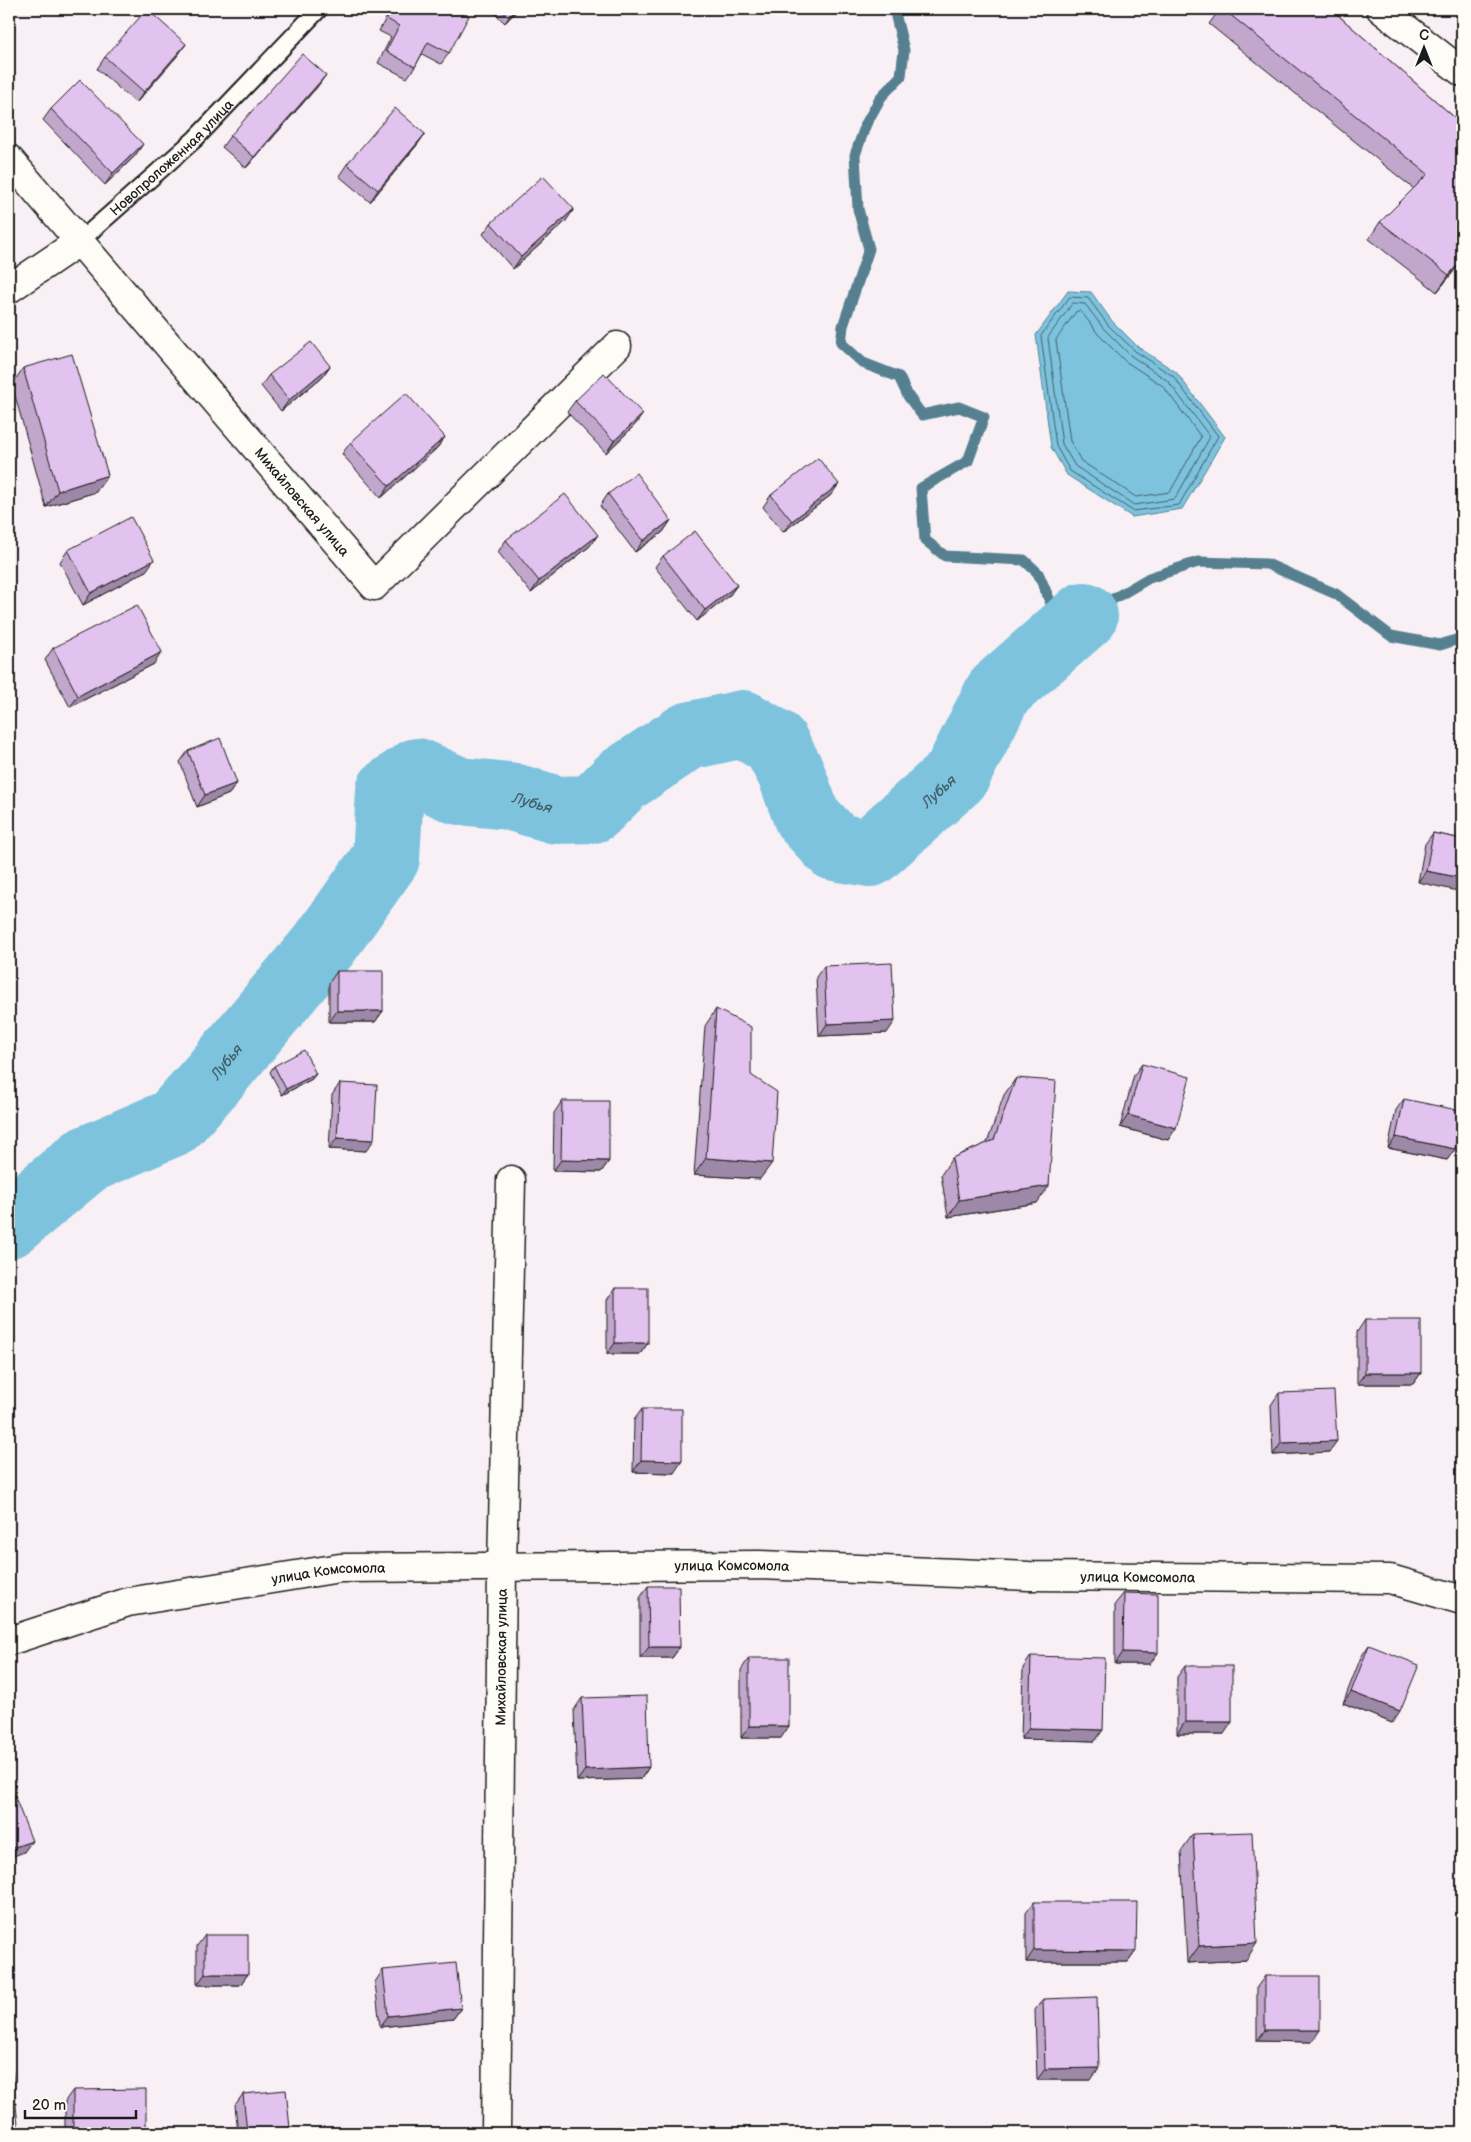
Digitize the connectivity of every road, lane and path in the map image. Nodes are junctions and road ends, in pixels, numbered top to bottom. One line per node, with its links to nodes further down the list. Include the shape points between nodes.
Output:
1 (319, 9): 5 (lane, Новопроложенная улица, via 195,139)
2 (1381, 9): 3 (street)
3 (1462, 72)
4 (9, 159): 5 (street, Михайловская улица)
5 (80, 241): 6 (street, Новопроложенная улица); 7 (street, Михайловская улица, via 374,586)
6 (9, 289)
7 (617, 346)
8 (511, 1180): 9 (street, Михайловская улица)
9 (502, 1567): 10 (street, улица Комсомола, via 760,1565 1029,1576 1390,1579); 11 (street, улица Комсомола, via 340,1568 128,1602); 12 (street, Михайловская улица)
10 (1462, 1599)
11 (9, 1641)
12 (496, 2133)

